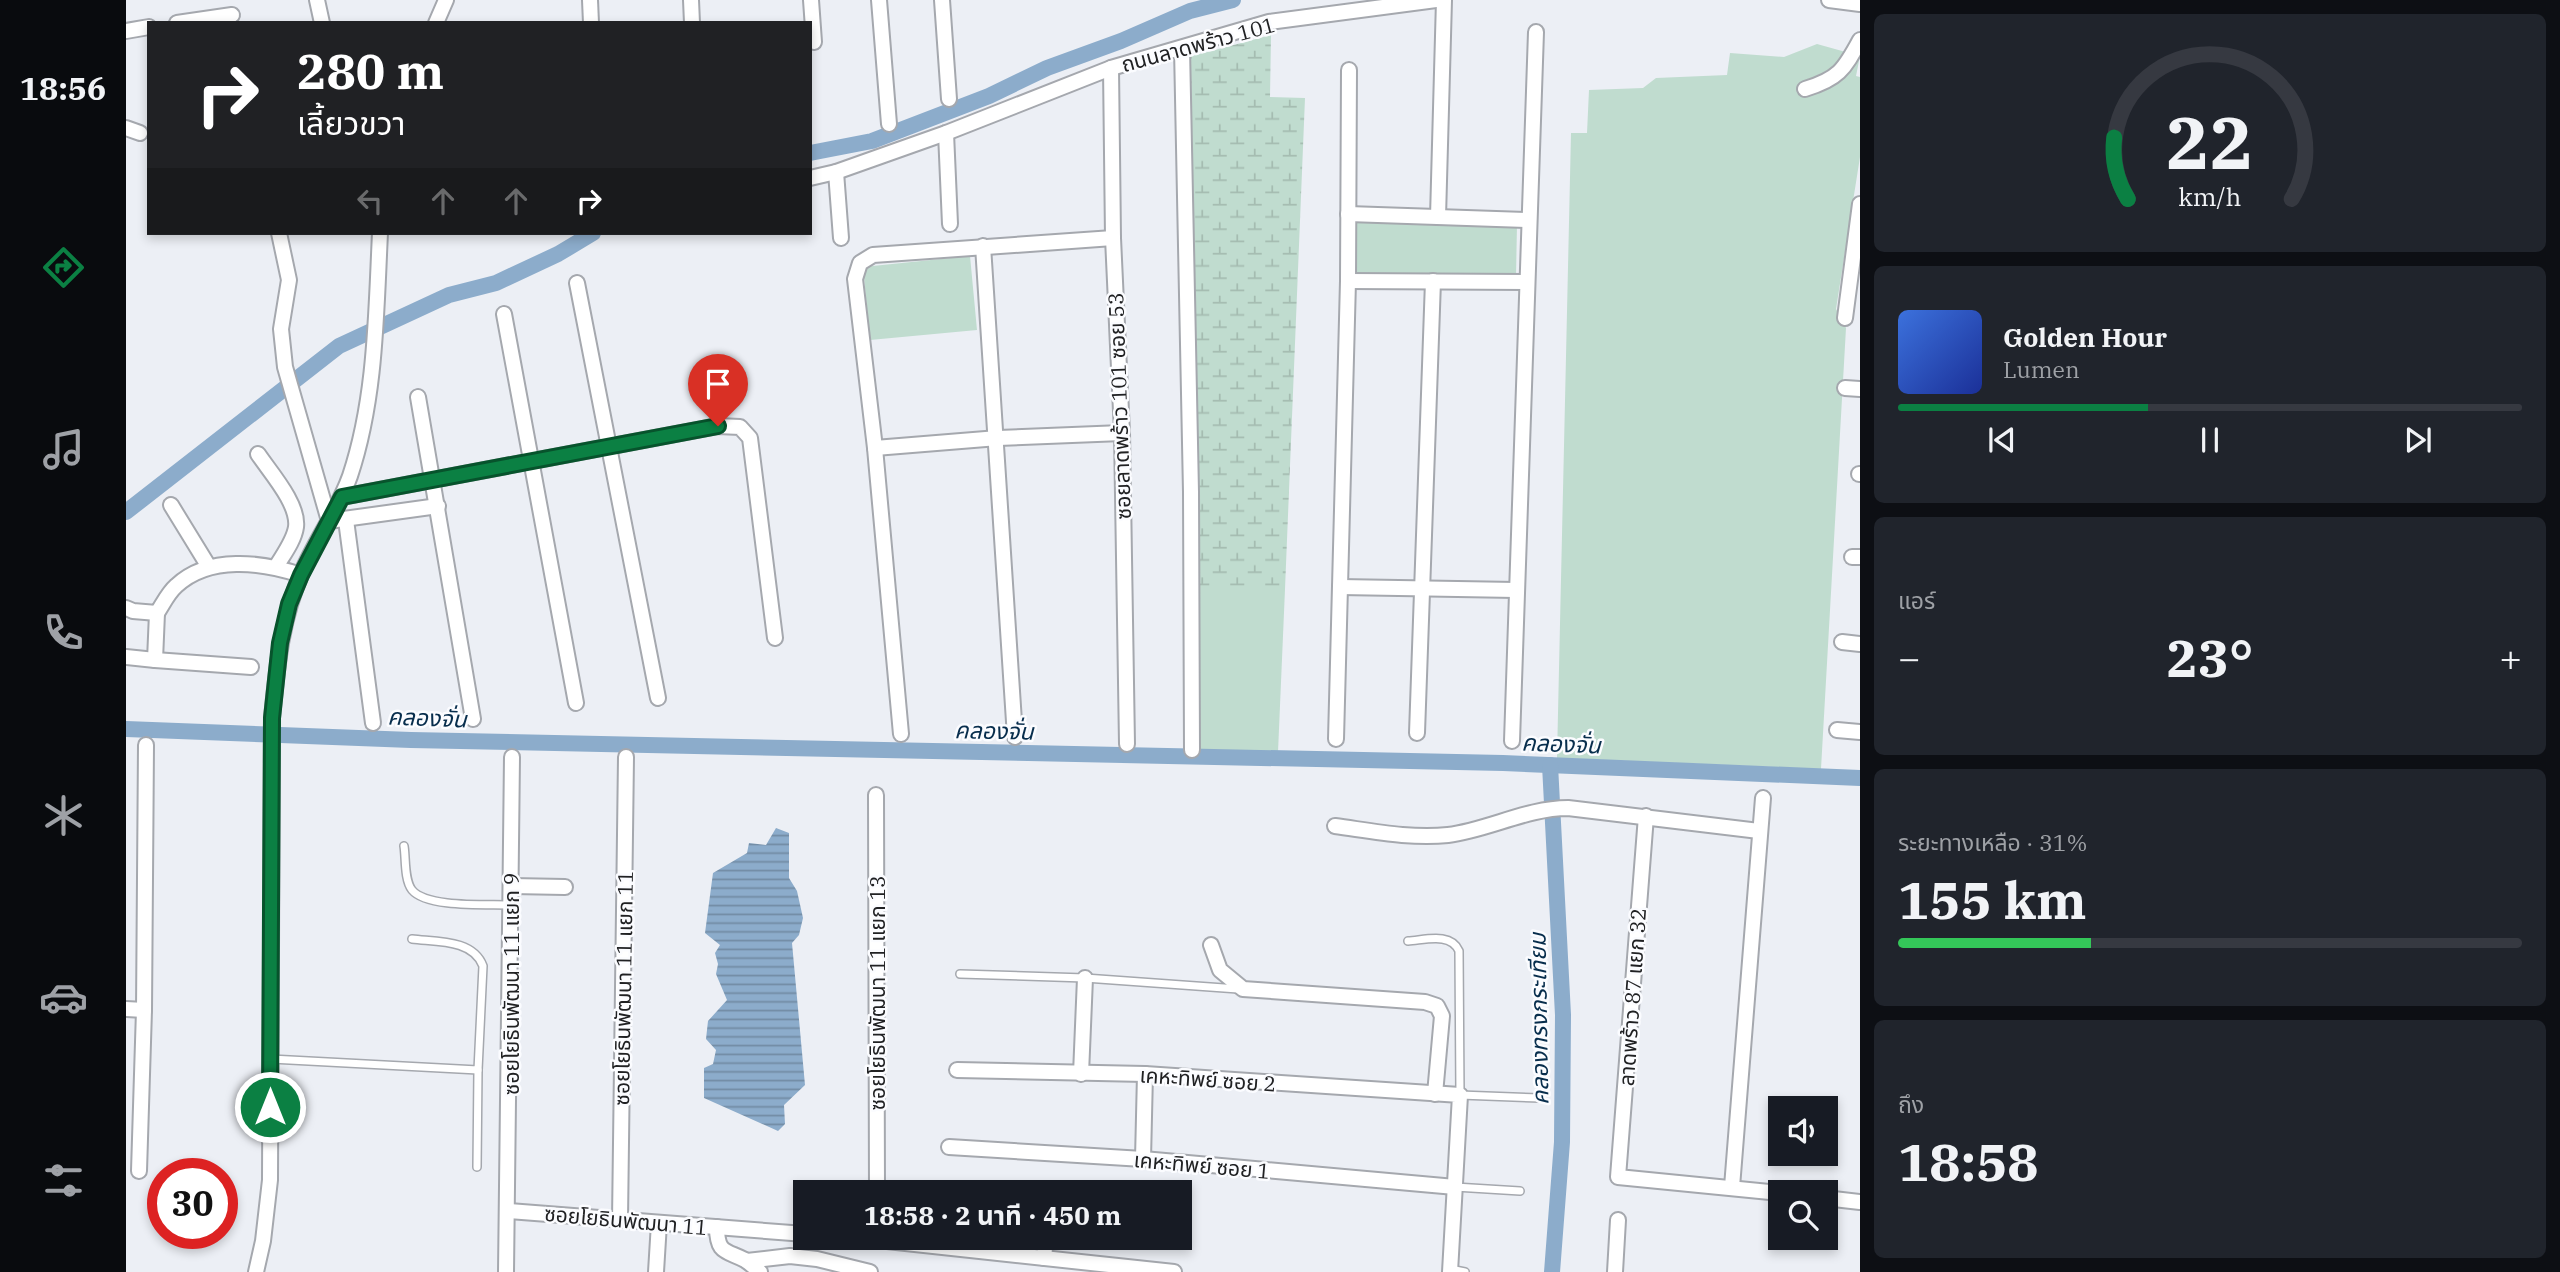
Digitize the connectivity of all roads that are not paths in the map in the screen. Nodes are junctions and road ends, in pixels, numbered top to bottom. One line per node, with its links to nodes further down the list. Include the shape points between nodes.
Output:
1 (317, 0): 14 (street)
2 (446, 0): 15 (street)
3 (590, 0): 16 (street)
4 (691, 0): 17 (street)
5 (811, 0): 22 (street)
6 (879, 0): 28 (street)
7 (942, 0): 27 (street)
8 (1436, 0): 23 (street, ถนนลาดพร้าว 101, via 1269,22)
9 (1444, 0): 34 (street)
10 (1829, 0): 11 (street)
11 (1860, 4)
12 (232, 12): 13 (street)
13 (187, 21)
14 (322, 21)
15 (437, 21)
16 (591, 21)
17 (692, 21)
18 (147, 27): 19 (street)
19 (126, 31)
20 (1536, 32): 35 (street)
21 (1860, 40): 26 (street, via 1829,81)
22 (814, 42)
23 (1181, 48): 24 (street, ถนนลาดพร้าว 101); 88 (street)
24 (1111, 68): 29 (street, ถนนลาดพร้าว 101); 40 (street, ซอยลาดพร้าว 101 ซอย 53)
25 (1349, 70): 33 (street)
26 (1805, 89)
27 (949, 99)
28 (889, 124)
29 (946, 133): 30 (street, ถนนลาดพร้าว 101); 36 (street)
30 (836, 172): 31 (street, ถนนลาดพร้าว 101); 39 (street)
31 (812, 178)
32 (1860, 204): 47 (street)
33 (1348, 214): 34 (street); 42 (street)
34 (1438, 217): 35 (street)
35 (1529, 219): 44 (street)
36 (950, 224)
37 (279, 235): 60 (street, via 289,280 281,329 285,367)
38 (380, 235): 56 (street, via 365,424)
39 (841, 238)
40 (1113, 238): 41 (street); 49 (street, ซอยลาดพร้าว 101 ซอย 53)
41 (983, 246): 50 (street); 52 (street, via 873,255 860,263 855,279)
42 (1348, 281): 43 (street); 64 (street)
43 (1433, 281): 44 (street); 65 (street)
44 (1526, 282): 66 (street)
45 (578, 283): 51 (street)
46 (504, 314): 54 (street)
47 (1845, 318)
48 (418, 397): 55 (street)
49 (1122, 433): 50 (street); 86 (street, ซอยลาดพร้าว 101 ซอย 53)
50 (998, 438): 52 (street); 83 (street)
51 (609, 447): 54 (street); 69 (street, via 718,426 747,432); 75 (street)
52 (875, 448): 82 (street)
53 (258, 454): 62 (street, via 293,506 295,518 291,540)
54 (532, 463): 55 (street); 76 (street)
55 (434, 480): 56 (street); 58 (street)
56 (342, 497): 60 (street)
57 (171, 505): 61 (street)
58 (438, 506): 59 (street); 77 (street)
59 (346, 520): 60 (street); 78 (street)
60 (329, 521): 63 (street)
61 (209, 567): 62 (street); 68 (street, via 177,584)
62 (276, 567): 63 (street)
63 (301, 575): 108 (street, via 280,643 272,718)
64 (1339, 587): 65 (street); 84 (street)
65 (1422, 589): 66 (street); 81 (street)
66 (1516, 590): 85 (street)
67 (126, 607): 68 (street)
68 (157, 613): 73 (street)
69 (775, 638)
70 (1842, 642): 71 (street)
71 (1860, 644)
72 (126, 657): 73 (street)
73 (155, 660): 74 (street)
74 (251, 667)
75 (657, 698)
76 (576, 703)
77 (473, 719)
78 (373, 723)
79 (1837, 730): 80 (street)
80 (1860, 732)
81 (1417, 733)
82 (901, 734)
83 (1015, 737)
84 (1336, 739)
85 (1511, 741)
86 (1127, 744)
87 (146, 745): 107 (street)
88 (1192, 750)
89 (512, 757): 97 (street, ซอยโยธินพัฒนา 11 แยก 9)
90 (626, 757): 128 (street, ซอยโยธินพัฒนา 11 แยก 11)
91 (876, 795): 120 (street, ซอยโยธินพัฒนา 11 แยก 13)
92 (1763, 798): 95 (street)
93 (1646, 816): 94 (street, via 1551,809 1447,835 1417,836); 95 (street); 122 (street, ลาดพร้าว 87 แยก 32, via 1618,1177)
94 (1335, 826)
95 (1759, 831): 122 (street)
96 (404, 846): 99 (lane, via 408,883 421,897)
97 (512, 886): 98 (street); 99 (street, ซอยโยธินพัฒนา 11 แยก 9)
98 (565, 887)
99 (512, 905): 127 (street, ซอยโยธินพัฒนา 11 แยก 9)
100 (412, 939): 109 (lane, via 470,948 479,956)
101 (1408, 941): 114 (lane, via 1448,939 1459,951)
102 (1211, 945): 105 (street, via 1220,970)
103 (960, 974): 104 (lane)
104 (1085, 978): 105 (lane); 111 (street)
105 (1243, 989): 113 (street, via 1437,1006 1442,1016)
106 (126, 1009): 107 (street)
107 (144, 1010): 119 (street)
108 (271, 1059): 109 (lane); 138 (street, via 270,1180)
109 (478, 1070): 118 (lane)
110 (957, 1070): 111 (street, เคหะทิพย์ ซอย 2)
111 (1081, 1074): 112 (street, เคหะทิพย์ ซอย 2)
112 (1145, 1074): 113 (street, เคหะทิพย์ ซอย 2); 117 (street)
113 (1435, 1094): 114 (street, เคหะทิพย์ ซอย 2)
114 (1460, 1095): 115 (lane); 121 (street)
115 (1541, 1098)
116 (948, 1147): 117 (street, เคหะทิพย์ ซอย 1)
117 (1143, 1159): 121 (street, เคหะทิพย์ ซอย 1)
118 (477, 1167)
119 (139, 1171)
120 (877, 1180)
121 (1455, 1187): 123 (lane); 137 (street)
122 (1732, 1187): 124 (street)
123 (1520, 1191)
124 (1768, 1192)
125 (1838, 1199): 126 (street)
126 (1860, 1202)
127 (509, 1211): 128 (street, ซอยโยธินพัฒนา 11); 139 (street)
128 (620, 1220): 130 (street, ซอยโยธินพัฒนา 11)
129 (1618, 1220): 145 (street)
130 (659, 1223): 131 (street, ซอยโยธินพัฒนา 11); 140 (street)
131 (717, 1227): 132 (street, ซอยโยธินพัฒนา 11); 136 (street, via 724,1252)
132 (793, 1233)
133 (977, 1250): 135 (street)
134 (1045, 1250): 135 (street)
135 (1044, 1258): 143 (street)
136 (747, 1261): 141 (street); 142 (street, via 790,1256)
137 (1450, 1271): 144 (lane)
138 (257, 1272)
139 (506, 1272)
140 (656, 1272)
141 (760, 1272)
142 (870, 1272)
143 (1174, 1272)
144 (1465, 1272)
145 (1615, 1272)

